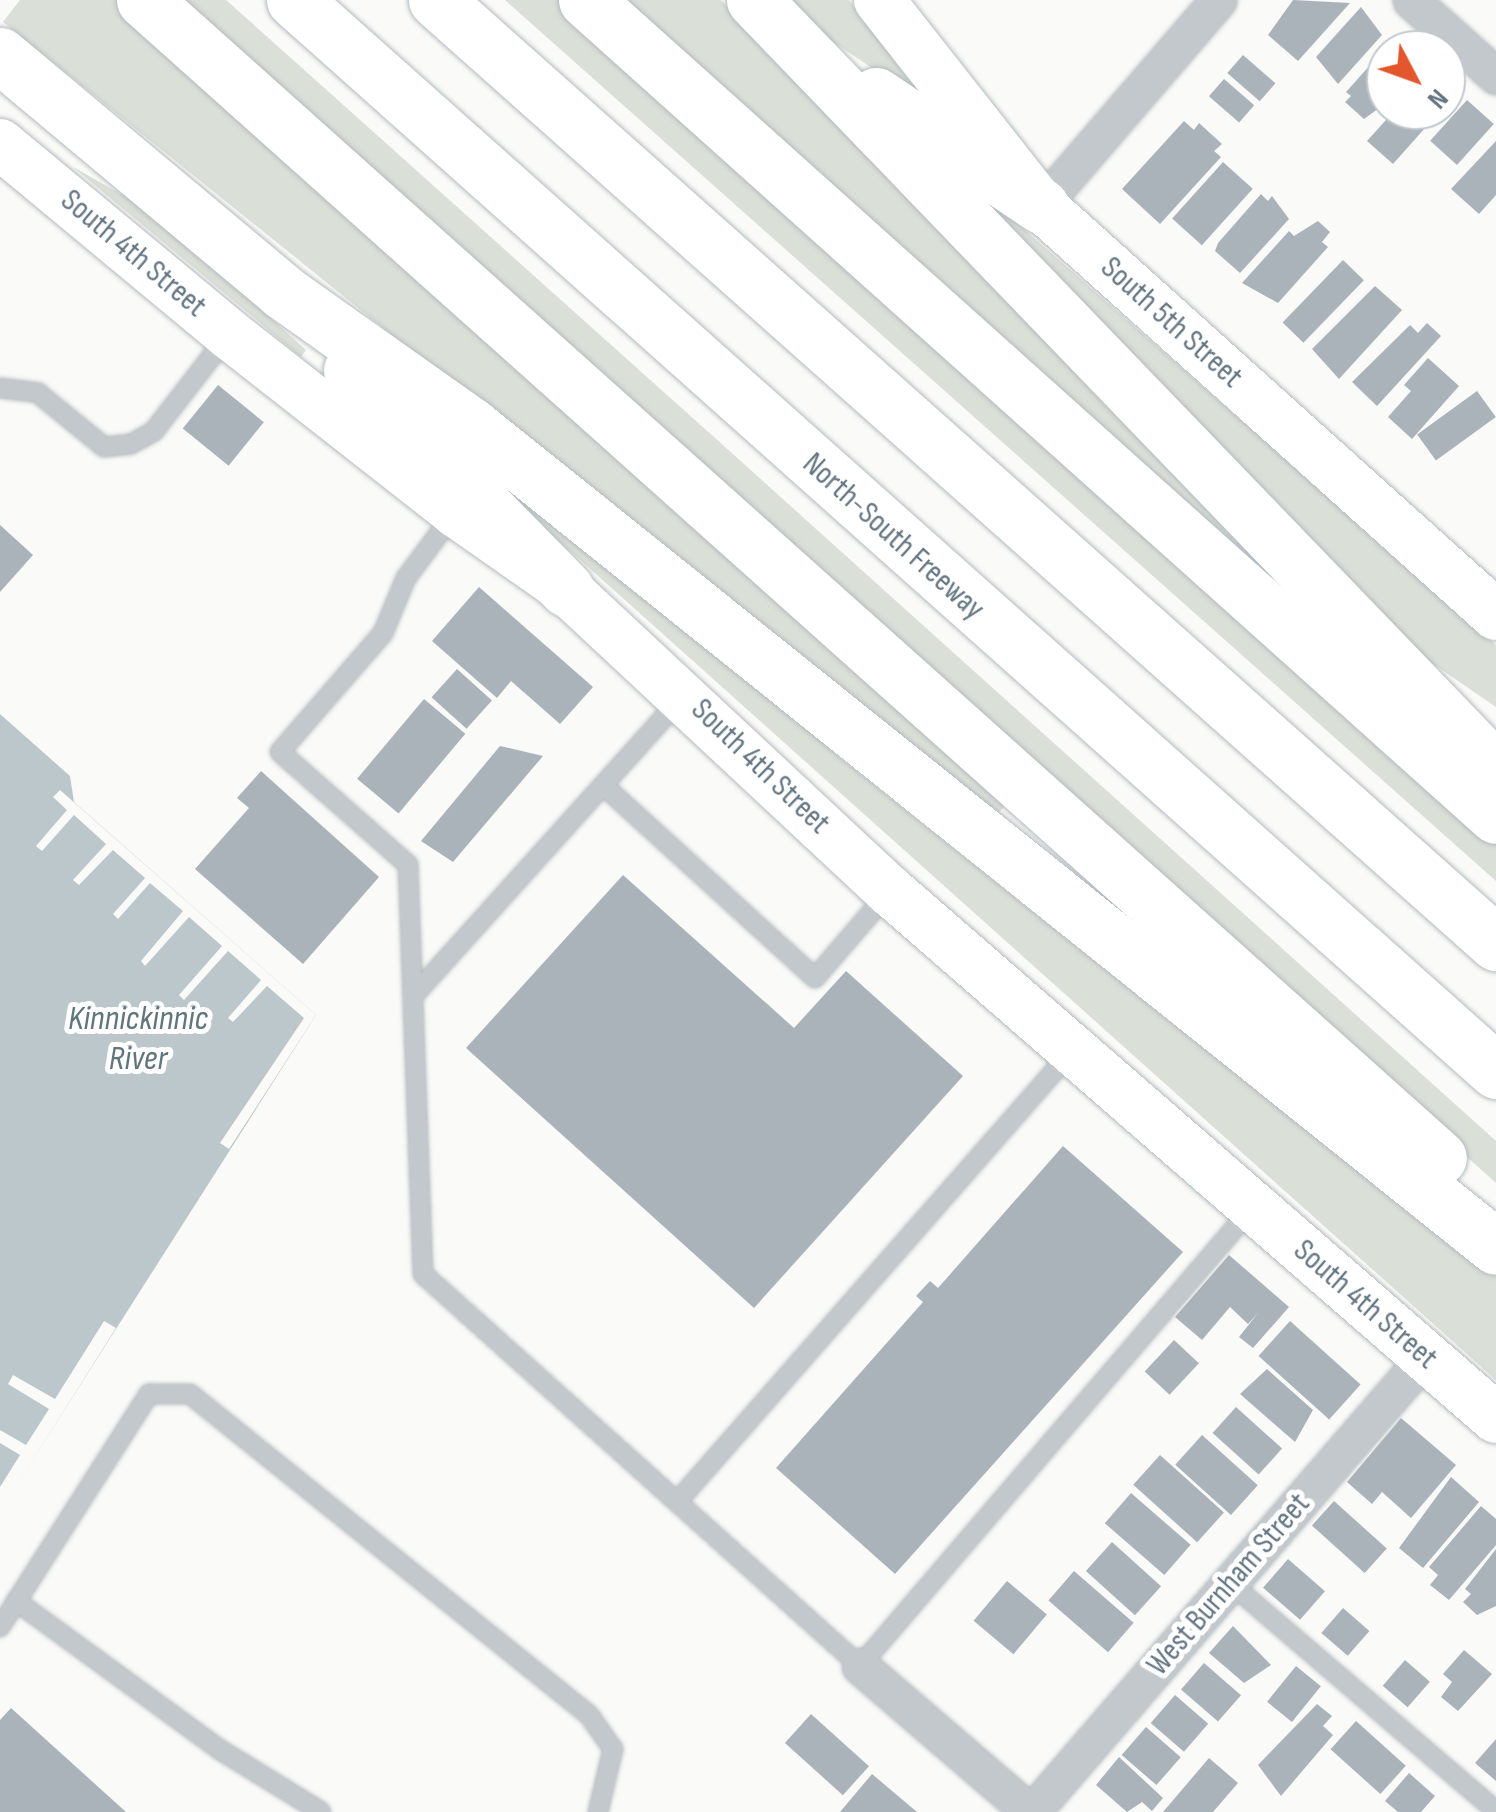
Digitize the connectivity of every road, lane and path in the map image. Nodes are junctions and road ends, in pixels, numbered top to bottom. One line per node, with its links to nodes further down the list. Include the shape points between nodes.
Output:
1 (144, 0): 31 (highway)
2 (294, 0): 29 (highway, North-South Freeway)
3 (436, 0): 26 (highway)
4 (586, 0): 24 (highway)
5 (754, 0): 10 (highway)
6 (878, 0): 14 (street, South 5th Street)
7 (1218, 0): 14 (street)
8 (1411, 0): 11 (street)
9 (0, 55): 13 (highway)
10 (824, 71): 14 (highway, via 917,120); 22 (highway)
11 (1496, 76)
12 (0, 141): 13 (street); 16 (street, South 4th Street)
13 (124, 160): 15 (highway)
14 (1041, 206): 20 (street, South 5th Street)
15 (283, 292): 19 (highway, via 369,390); 32 (highway, via 472,426)
16 (229, 334): 17 (lane, via 154,431 131,444 104,447 38,392); 18 (street, South 4th Street)
17 (0, 388)
18 (456, 512): 19 (street, South 4th Street); 27 (lane, via 406,578 383,633 280,752 408,865)
19 (566, 589): 21 (street, South 4th Street)
20 (1496, 615)
21 (684, 695): 23 (lane); 25 (street, South 4th Street)
22 (1496, 770)
23 (604, 786): 25 (lane, via 814,978); 27 (lane)
24 (1496, 816)
25 (890, 892): 28 (street, South 4th Street)
26 (1496, 942)
27 (415, 994): 35 (lane, via 423,1274)
28 (1072, 1050): 30 (street, South 4th Street); 35 (lane)
29 (1496, 1071)
30 (1252, 1207): 33 (street, South 4th Street); 39 (lane)
31 (1496, 1209)
32 (1496, 1247)
33 (1425, 1358): 34 (street, South 4th Street); 36 (street, West Burnham Street)
34 (1496, 1418)
35 (677, 1502): 39 (lane)
36 (1230, 1583): 40 (lane); 43 (street, West Burnham Street)
37 (16, 1601): 38 (lane); 41 (lane, via 222,1751); 42 (lane, via 149,1394 190,1394 589,1715 612,1748)
38 (0, 1627)
39 (860, 1666): 43 (street)
40 (1496, 1810)
41 (321, 1812)
42 (598, 1812)
43 (1031, 1812)

